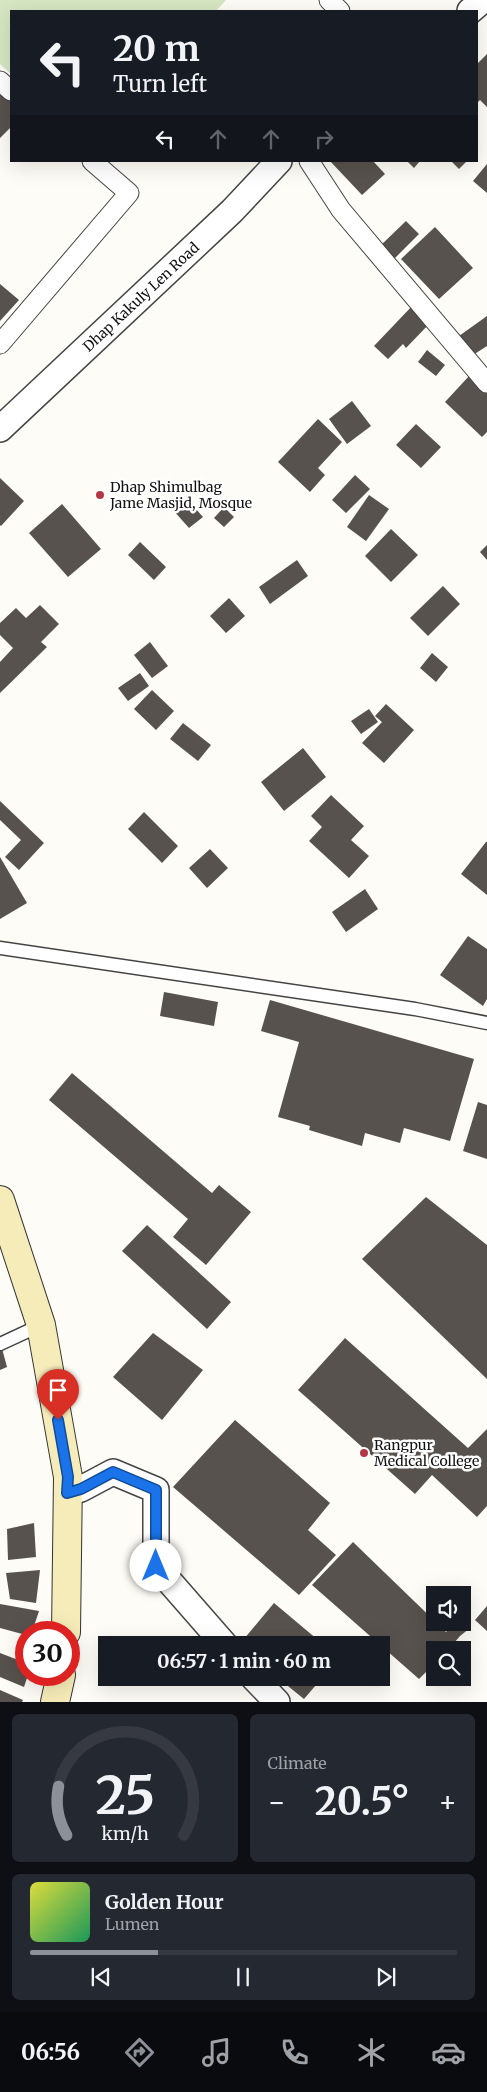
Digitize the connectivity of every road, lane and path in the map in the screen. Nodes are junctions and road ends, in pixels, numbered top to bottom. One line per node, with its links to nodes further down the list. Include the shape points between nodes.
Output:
1 (329, 0): 3 (street)
2 (483, 0): 4 (street)
3 (339, 10)
4 (471, 10)
5 (0, 81): 6 (street)
6 (10, 90)
7 (93, 162): 10 (street, via 129,193)
8 (278, 162): 12 (street, Dhap Kakuly Len Road, via 232,211)
9 (310, 162): 11 (street, via 341,210)
10 (0, 344)
11 (487, 383)
12 (0, 429)
13 (0, 948): 14 (lane, via 415,1009)
14 (487, 1023)
15 (0, 1200): 16 (main road)
16 (41, 1324): 17 (lane); 18 (main road, via 68,1477)
17 (0, 1344)
18 (67, 1493): 19 (main road); 20 (street, via 113,1472 156,1490 156,1566)
19 (66, 1621)
20 (217, 1636)
21 (58, 1686): 23 (main road)
22 (262, 1686): 24 (street)
23 (54, 1702)
24 (277, 1702)

